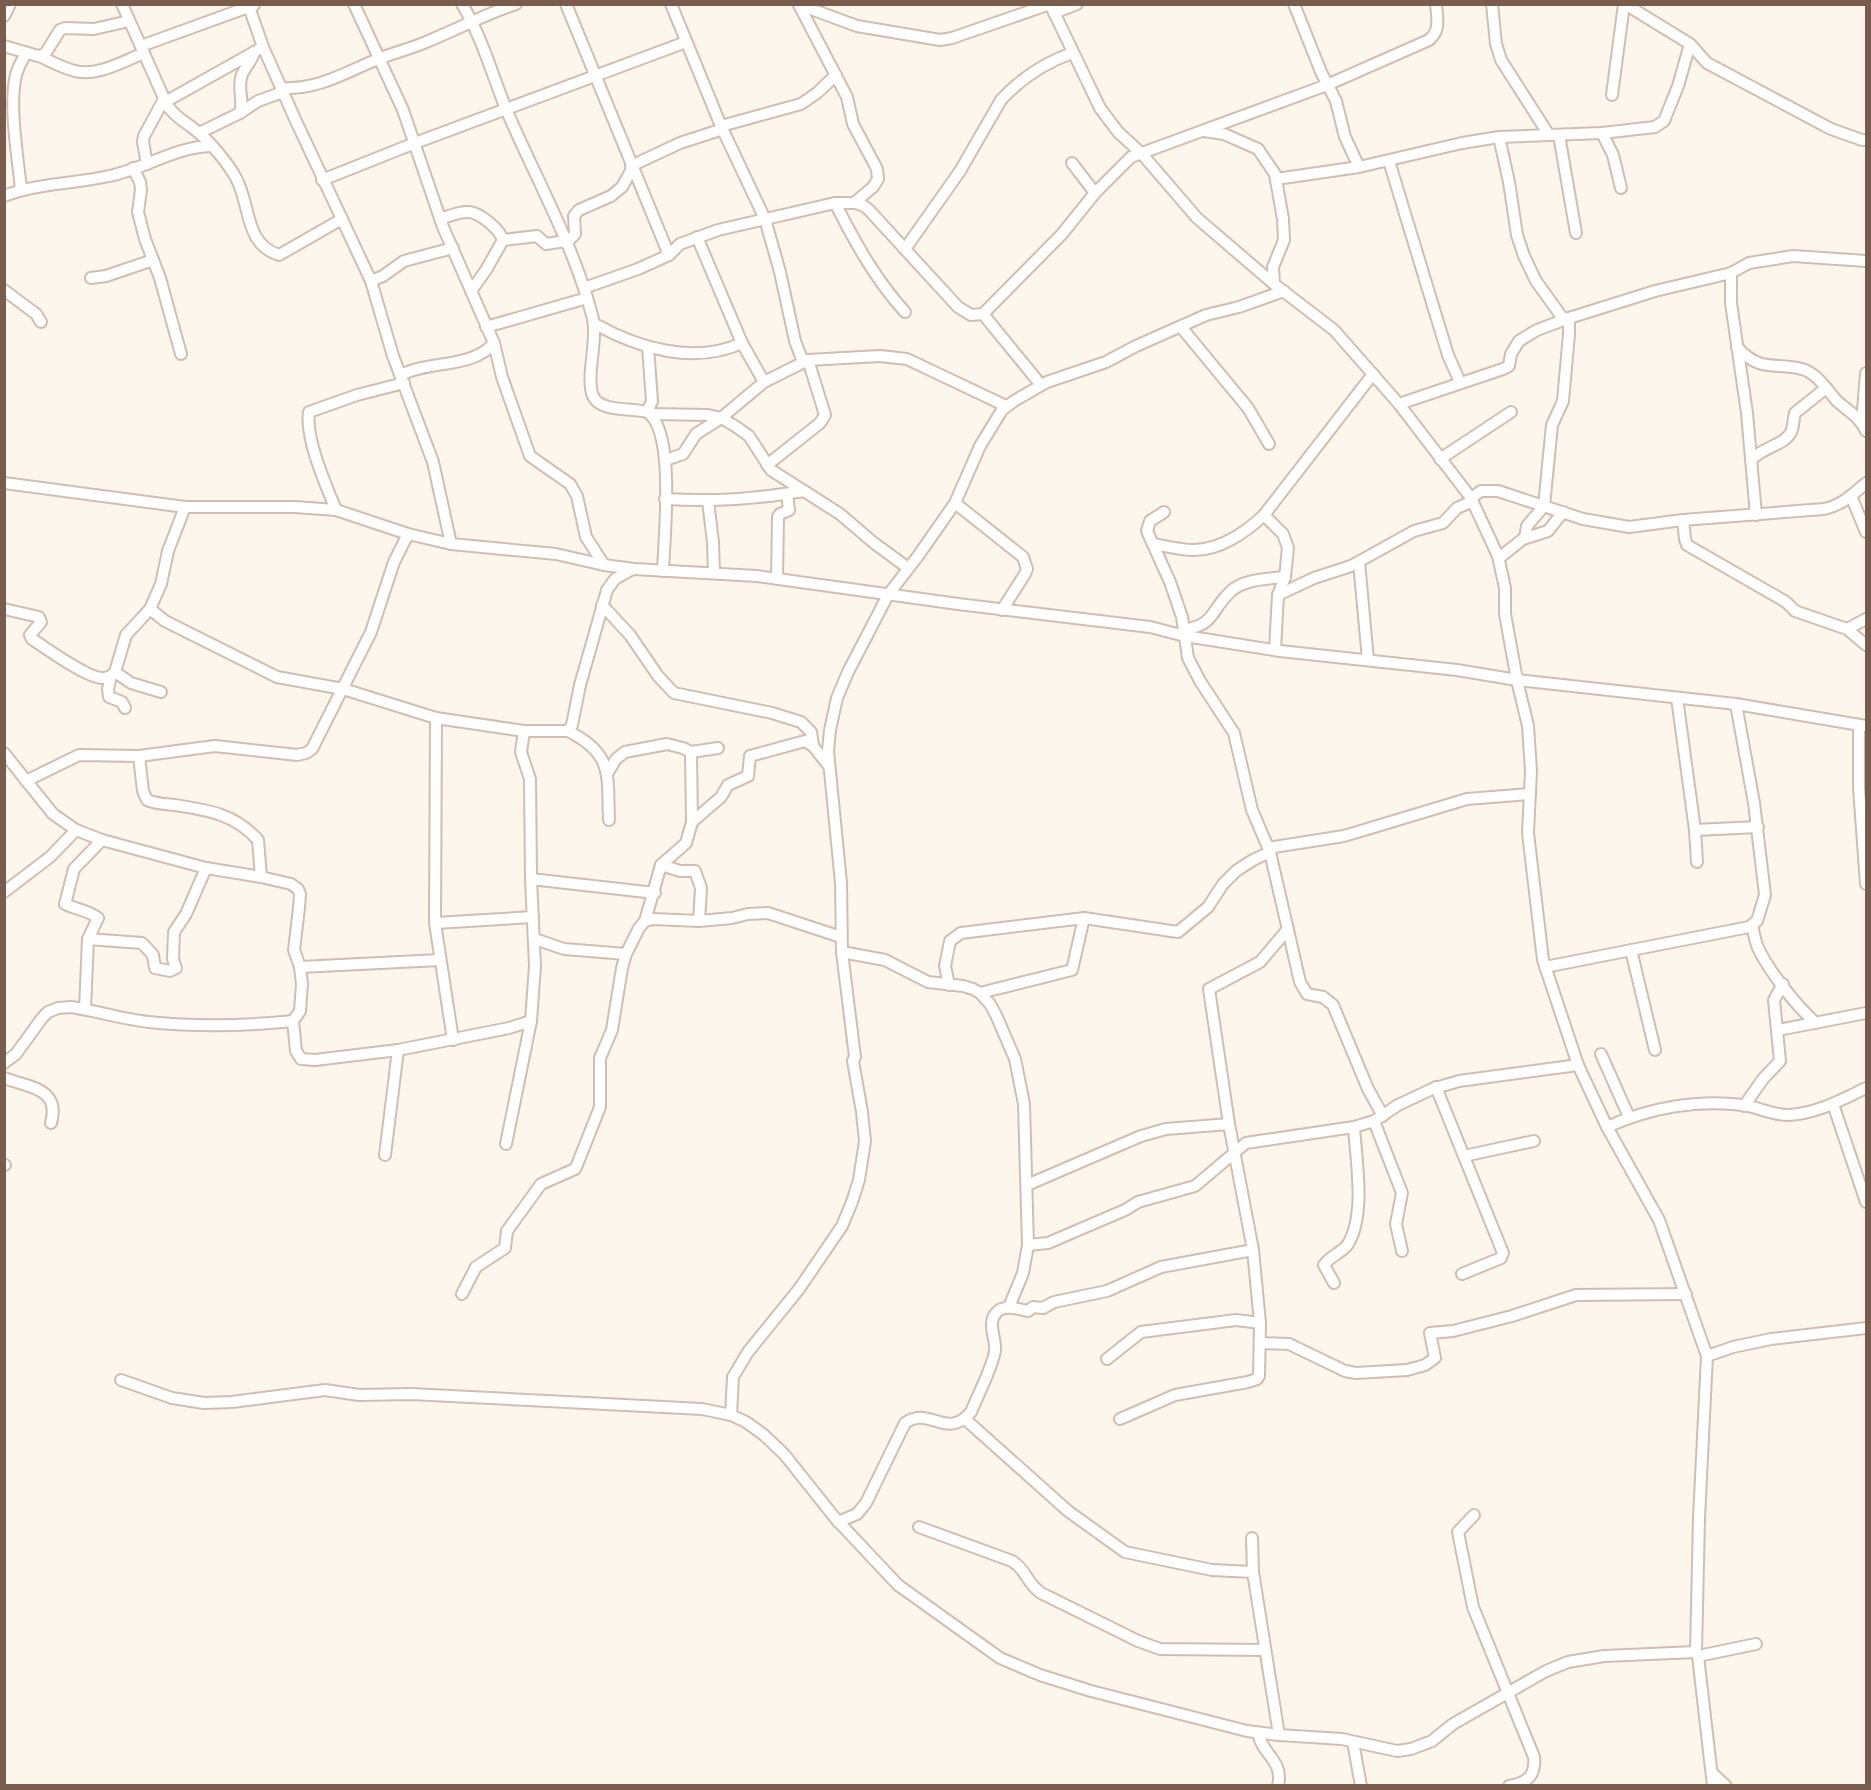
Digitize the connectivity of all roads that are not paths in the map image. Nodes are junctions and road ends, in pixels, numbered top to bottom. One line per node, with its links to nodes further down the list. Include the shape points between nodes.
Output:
1 (10, 4): 16 (street)
2 (122, 4): 17 (street)
3 (354, 4): 27 (street)
4 (462, 4): 18 (street)
5 (516, 4): 18 (street)
6 (566, 4): 28 (street)
7 (670, 4): 19 (street)
8 (1077, 4): 15 (street)
9 (1294, 4): 30 (street)
10 (1436, 4): 30 (street, via 1438,27 1429,40)
11 (1492, 4): 40 (street, via 1496,44 1502,60)
12 (1624, 4): 20 (street); 32 (street)
13 (250, 5): 22 (street); 23 (street)
14 (799, 5): 15 (street, via 857,26 940,40 1050,4); 29 (street)
15 (1054, 13): 25 (street)
16 (4, 16)
17 (129, 21): 22 (street); 26 (street, via 94,29 64,28 45,54)
18 (473, 22): 27 (street); 34 (street)
19 (686, 42): 28 (street); 36 (street)
20 (1690, 44): 39 (street, via 1664,121 1644,129); 42 (street, via 1707,63 1831,129)
21 (4, 46): 24 (street)
22 (143, 49): 26 (street, via 104,69 82,73); 33 (street)
23 (259, 49): 31 (street); 33 (street); 35 (street, via 241,79)
24 (26, 53): 26 (street); 55 (street, via 15,79 14,123)
25 (1072, 53): 45 (street, via 1100,108); 68 (street, via 1039,67 1010,89 960,171)
26 (38, 56)
27 (379, 58): 31 (street, via 312,86); 43 (street)
28 (596, 75): 34 (street); 51 (street)
29 (836, 75): 36 (street, via 801,104); 59 (street, via 847,97 853,124 878,175 873,187)
30 (1327, 85): 37 (street); 49 (street)
31 (282, 90): 35 (street); 52 (street)
32 (1612, 94)
33 (164, 100): 38 (street, via 176,118); 48 (street, via 144,136)
34 (507, 110): 43 (street); 66 (street)
35 (240, 113): 38 (street)
36 (722, 128): 51 (street, via 680,142); 62 (street)
37 (1199, 131): 45 (street); 53 (street, via 1224,134 1258,149)
38 (199, 133): 44 (street)
39 (1602, 133): 40 (street); 54 (street)
40 (1554, 135): 41 (street); 63 (street)
41 (1499, 137): 46 (street); 82 (street, via 1524,256 1536,281)
42 (1866, 140)
43 (415, 143): 52 (street); 61 (street)
44 (211, 146): 48 (street, via 187,148); 60 (street, via 236,177 256,237 276,254)
45 (1142, 154): 56 (street, via 1131,157); 75 (street, via 1197,219)
46 (1389, 161): 49 (street); 97 (street, via 1445,345)
47 (1072, 162): 56 (street)
48 (147, 164): 50 (street)
49 (1359, 167): 53 (street)
50 (134, 168): 55 (street, via 111,176); 70 (street, via 141,190 138,212)
51 (632, 168): 66 (street, via 622,187 611,196 579,210 574,216 575,234); 69 (street)
52 (322, 180): 60 (street)
53 (1276, 180): 75 (street, via 1284,240 1273,267)
54 (1622, 188)
55 (21, 189): 57 (street)
56 (1095, 193): 81 (street, via 1062,234)
57 (4, 196)
58 (834, 203): 59 (street); 62 (street); 80 (street, via 863,257)
59 (854, 203): 68 (street, via 869,210)
60 (342, 219): 74 (street)
61 (440, 219): 65 (street, via 469,212 498,231); 67 (street)
62 (765, 219): 64 (street); 92 (street, via 795,341)
63 (1576, 233)
64 (697, 237): 69 (street, via 680,244); 88 (street)
65 (503, 240): 66 (street, via 537,236 546,244); 77 (street)
66 (565, 242): 79 (street)
67 (453, 248): 74 (street, via 404,261); 77 (street)
68 (905, 249): 81 (street, via 958,307 971,315)
69 (669, 255): 79 (street)
70 (153, 260): 73 (street); 91 (street)
71 (1866, 261): 72 (street, via 1793,256 1749,263)
72 (1731, 273): 82 (street, via 1655,291); 90 (street)
73 (91, 278)
74 (371, 281): 95 (street)
75 (1275, 284): 78 (street)
76 (4, 290): 83 (street)
77 (471, 291): 85 (street)
78 (1284, 291): 86 (street, via 1206,315); 94 (street, via 1334,330)
79 (586, 293): 84 (street); 85 (street)
80 (905, 312)
81 (983, 314): 98 (street)
82 (1566, 319): 97 (street, via 1519,341 1510,354 1509,366); 120 (street, via 1569,334 1563,401 1552,425)
83 (41, 322)
84 (595, 324): 89 (street); 103 (street, via 593,397 609,408)
85 (486, 327): 87 (street)
86 (1181, 327): 98 (street, via 1106,362); 106 (street, via 1248,408)
87 (494, 343): 95 (street, via 481,355 416,370); 135 (street, via 530,456 570,484 577,496 586,537)
88 (742, 343): 89 (street, via 706,354); 96 (street)
89 (648, 347): 103 (street, via 652,401)
90 (1737, 347): 99 (street, via 1751,360 1768,366 1804,369); 109 (street)
91 (180, 354)
92 (805, 361): 96 (street); 101 (street, via 880,356 907,359); 110 (street, via 825,415)
93 (1866, 373): 105 (street)
94 (1373, 374): 100 (street); 125 (street)
95 (402, 379): 122 (street, via 309,412 322,477); 131 (street, via 433,462)
96 (764, 382): 104 (street)
97 (1461, 382): 100 (street)
98 (1041, 385): 101 (street)
99 (1827, 388): 105 (street); 109 (street, via 1796,413 1787,438)
100 (1399, 404): 107 (street)
101 (1006, 406): 119 (street, via 980,446)
102 (1511, 412): 107 (street)
103 (649, 413): 104 (street); 108 (street, via 658,424)
104 (721, 418): 108 (street, via 693,436 683,454); 110 (street, via 749,436)
105 (1864, 427)
106 (1269, 444)
107 (1440, 459): 117 (street)
108 (666, 460): 116 (street)
109 (1751, 460): 126 (street)
110 (767, 465): 113 (street)
111 (4, 483): 121 (street)
112 (1866, 483): 115 (street)
113 (804, 491): 114 (street); 136 (street)
114 (787, 494): 118 (street); 141 (street, via 789,510 778,517)
115 (1851, 496): 126 (street, via 1838,506 1824,509); 128 (street)
116 (665, 499): 118 (street); 138 (street)
117 (1472, 500): 120 (street, via 1489,489); 133 (street); 134 (street, via 1452,512 1443,523 1414,531)
118 (708, 501): 139 (street)
119 (955, 503): 136 (street); 147 (street, via 1023,557 1027,569)
120 (1544, 506): 124 (street); 130 (street, via 1527,526)
121 (185, 507): 122 (street); 146 (street)
122 (336, 510): 129 (street)
123 (1164, 512): 132 (street, via 1147,527)
124 (1563, 512): 127 (street, via 1629,527); 130 (street, via 1548,531)
125 (1264, 515): 132 (street, via 1248,530 1203,549); 140 (street, via 1287,542)
126 (1756, 515): 127 (street)
127 (1683, 520): 149 (street, via 1688,545 1795,611)
128 (1866, 532)
129 (408, 534): 131 (street); 156 (street, via 394,562 371,632)
130 (1525, 538): 133 (street)
131 (451, 544): 135 (street, via 556,554)
132 (1154, 544): 150 (street)
133 (1499, 558): 155 (street)
134 (1359, 562): 143 (street); 153 (street)
135 (604, 565): 137 (street)
136 (909, 568): 142 (street)
137 (634, 569): 138 (street); 144 (street, via 612,583)
138 (663, 571): 139 (street)
139 (714, 573): 141 (street)
140 (1285, 577): 143 (street); 150 (street, via 1236,587 1205,624)
141 (777, 579): 142 (street)
142 (888, 595): 147 (street); 170 (street, via 837,698 830,730)
143 (1278, 595): 152 (street)
144 (602, 605): 164 (street); 165 (street, via 674,693 801,722 811,732)
145 (4, 609): 154 (street, via 39,617 41,622 31,633 32,639 91,676 105,678)
146 (150, 609): 154 (street, via 126,635); 156 (street, via 165,621 267,673)
147 (1002, 610): 150 (street)
148 (1866, 619): 149 (street)
149 (1847, 629): 151 (street)
150 (1185, 633): 152 (street); 180 (street, via 1188,658 1234,733 1252,810)
151 (1866, 645)
152 (1275, 650): 153 (street)
153 (1368, 660): 155 (street)
154 (113, 674): 157 (street); 160 (street, via 109,697 122,702)
155 (1517, 680): 158 (street); 173 (street, via 1528,726)
156 (343, 690): 161 (street); 169 (street, via 312,749 306,753 215,746)
157 (161, 692)
158 (1677, 698): 159 (street); 178 (street)
159 (1736, 704): 162 (street); 176 (street)
160 (125, 708)
161 (436, 718): 163 (street); 193 (street)
162 (1863, 725): 186 (street, via 1860,788)
163 (524, 731): 164 (street); 185 (street, via 521,752 530,779)
164 (568, 731): 171 (street, via 603,759)
165 (813, 746): 170 (street); 175 (street, via 798,741 750,756 748,776 728,784 721,797)
166 (718, 748): 167 (street)
167 (690, 752): 171 (street, via 667,744 625,752); 175 (street)
168 (4, 753): 172 (street)
169 (139, 756): 172 (street, via 79,755); 184 (street, via 147,801 216,813 242,824 258,840)
170 (829, 765): 196 (street, via 841,883)
171 (607, 774): 174 (street)
172 (26, 781): 177 (street, via 53,814)
173 (1530, 794): 180 (street, via 1467,799 1344,836); 204 (street, via 1528,833)
174 (609, 820)
175 (692, 822): 182 (street, via 686,843)
176 (1758, 827): 178 (street); 194 (street, via 1765,895 1760,916)
177 (76, 830): 179 (street); 187 (street, via 50,857)
178 (1695, 830): 181 (street)
179 (102, 840): 183 (street); 197 (street, via 74,870 66,904 98,917)
180 (1269, 850): 190 (street, via 1236,871 1208,907 1180,931); 195 (street)
181 (1697, 862)
182 (661, 865): 188 (street); 192 (street, via 695,871 701,888)
183 (206, 868): 184 (street); 197 (street, via 174,932 176,968 155,968 153,955 142,943)
184 (261, 877): 203 (street, via 298,889 294,950)
185 (531, 879): 188 (street); 189 (street)
186 (1866, 884)
187 (4, 892)
188 (655, 892): 191 (street)
189 (533, 917): 193 (street); 198 (street)
190 (1084, 918): 206 (street, via 961,933 950,941 945,966); 207 (street, via 1072,970)
191 (645, 921): 192 (street); 201 (street)
192 (699, 921): 196 (street, via 768,913)
193 (435, 923): 202 (street)
194 (1752, 926): 199 (street); 205 (street, via 1758,947)
195 (1288, 929): 226 (street, via 1302,988 1333,1005); 228 (street, via 1260,962 1209,989)
196 (841, 937): 200 (street)
197 (88, 939): 208 (street)
198 (535, 939): 201 (street, via 564,949); 210 (street)
199 (1631, 950): 204 (street); 216 (street)
200 (842, 952): 206 (street, via 885,960 928,982); 252 (street, via 865,1132 859,1180 842,1226 799,1289 748,1352 734,1377)
201 (626, 954): 243 (street, via 612,1030 600,1058 600,1107 577,1165 541,1184 507,1231 505,1248 476,1267)
202 (440, 960): 203 (street); 214 (street)
203 (300, 967): 211 (street, via 300,1011)
204 (1545, 967): 219 (street)
205 (1783, 984): 212 (street); 213 (street, via 1774,1000)
206 (950, 985): 207 (street)
207 (981, 993): 236 (street, via 996,1016 1019,1074)
208 (85, 1009): 211 (street, via 148,1022 225,1026); 218 (street, via 70,1007 48,1012 16,1054)
209 (1866, 1013): 212 (street)
210 (531, 1021): 214 (street); 232 (street)
211 (293, 1022): 215 (street, via 296,1051 301,1059)
212 (1816, 1023): 213 (street)
213 (1778, 1030): 224 (street, via 1780,1061)
214 (453, 1040): 215 (street)
215 (398, 1050): 234 (street)
216 (1655, 1050)
217 (1601, 1054): 225 (street)
218 (4, 1063)
219 (1578, 1065): 221 (street); 230 (street)
220 (4, 1078): 227 (street, via 48,1095 54,1113)
221 (1436, 1087): 226 (street); 235 (street)
222 (1866, 1088): 223 (street)
223 (1833, 1104): 224 (street, via 1786,1115); 237 (street)
224 (1744, 1106): 225 (street, via 1696,1103)
225 (1629, 1117): 230 (street)
226 (1378, 1118): 229 (street); 240 (street, via 1402,1193 1396,1224)
227 (51, 1123)
228 (1229, 1124): 233 (street); 236 (street, via 1166,1129 1142,1136)
229 (1354, 1126): 233 (street, via 1251,1141); 242 (street, via 1356,1224 1348,1243 1324,1265)
230 (1608, 1127): 244 (street, via 1659,1220)
231 (1534, 1141): 235 (street)
232 (506, 1144)
233 (1235, 1153): 238 (street, via 1195,1186 1138,1202 1048,1243); 239 (street)
234 (385, 1155)
235 (1464, 1156): 241 (street, via 1503,1256)
236 (1027, 1185): 238 (street)
237 (1866, 1202)
238 (1028, 1245): 245 (street, via 1023,1273)
239 (1253, 1250): 245 (street, via 1161,1267 1107,1291 1043,1308 1028,1311); 246 (street)
240 (1402, 1251)
241 (1462, 1274)
242 (1334, 1283)
243 (462, 1294)
244 (1686, 1294): 248 (street, via 1576,1295 1512,1316 1430,1333 1435,1358 1407,1370 1350,1372 1289,1344); 249 (street)
245 (1009, 1307): 253 (street, via 995,1314 994,1353)
246 (1260, 1323): 248 (street); 250 (street, via 1236,1320 1141,1332)
247 (1866, 1328): 249 (street, via 1771,1339)
248 (1260, 1343): 254 (street, via 1257,1379 1175,1395)
249 (1707, 1356): 262 (street)
250 (1107, 1359)
251 (120, 1380): 252 (street, via 172,1398 204,1403 325,1390 359,1395 675,1406)
252 (731, 1415): 256 (street, via 764,1435 783,1454)
253 (965, 1419): 256 (street, via 948,1425 917,1417 905,1423 866,1503 856,1514); 259 (street, via 1068,1512 1125,1552 1212,1570)
254 (1120, 1419)
255 (1474, 1515): 263 (street, via 1458,1532 1470,1597)
256 (838, 1522): 264 (street, via 898,1585 1006,1661 1091,1691)
257 (919, 1527): 261 (street, via 1012,1561 1041,1593 1160,1649)
258 (1252, 1538): 259 (street)
259 (1253, 1572): 261 (street)
260 (1756, 1644): 262 (street)
261 (1265, 1650): 265 (street)
262 (1697, 1654): 263 (street, via 1604,1656 1568,1662); 267 (street)
263 (1509, 1692): 266 (street, via 1453,1724 1432,1741 1411,1749 1390,1750); 270 (street, via 1534,1765 1527,1780)
264 (1258, 1733): 265 (street); 268 (street, via 1279,1770)
265 (1279, 1736): 266 (street)
266 (1353, 1742): 269 (street)
267 (1713, 1780): 271 (street)
268 (1278, 1785)
269 (1361, 1785)
270 (1509, 1785)
271 (1726, 1785)

